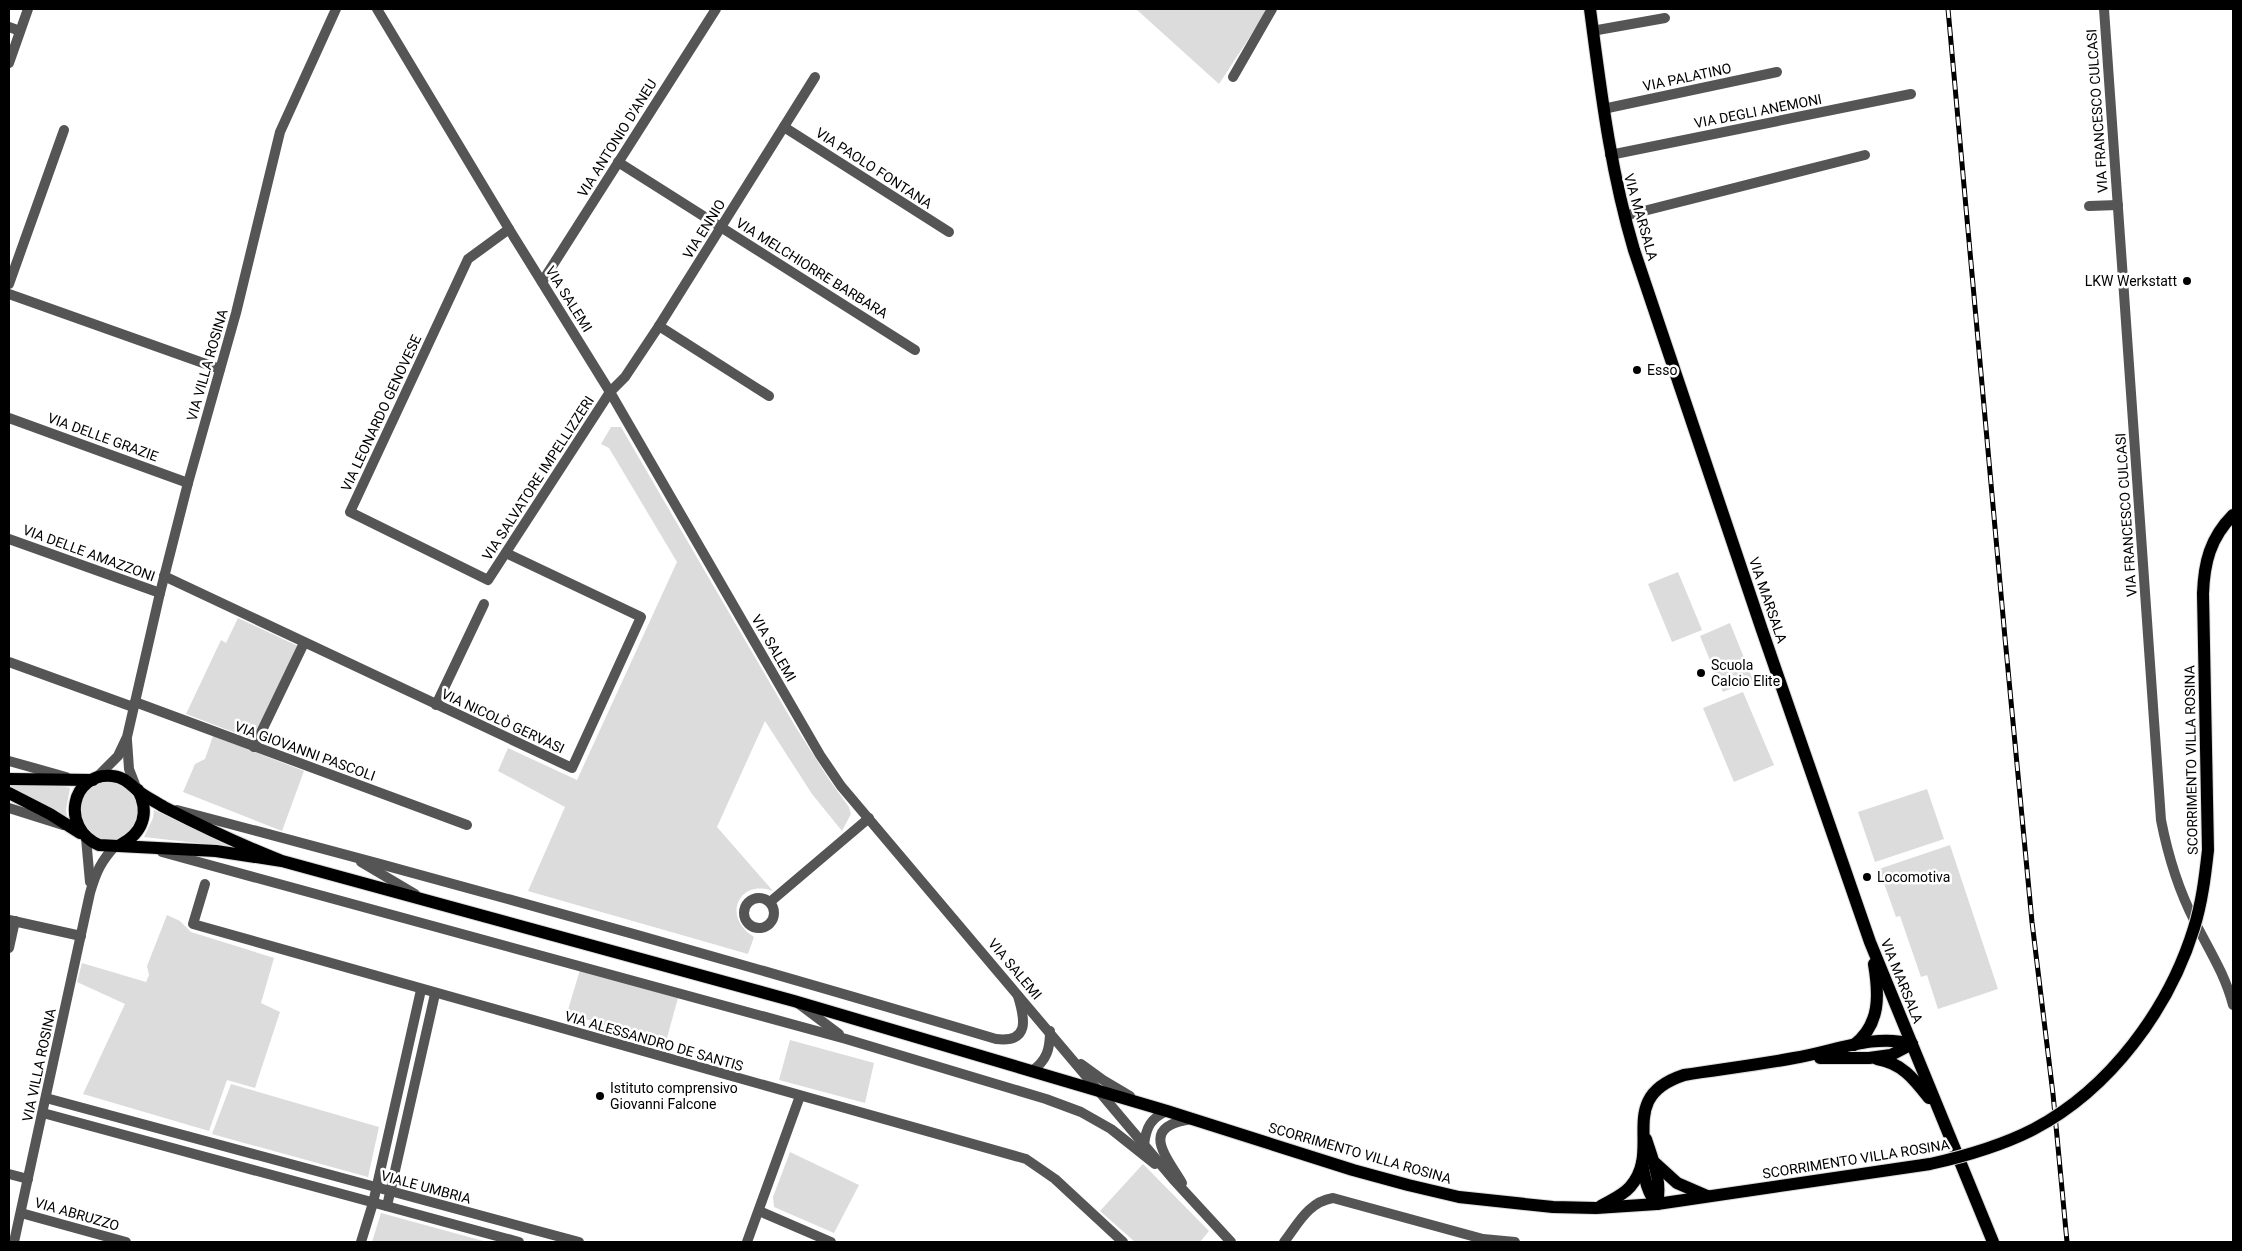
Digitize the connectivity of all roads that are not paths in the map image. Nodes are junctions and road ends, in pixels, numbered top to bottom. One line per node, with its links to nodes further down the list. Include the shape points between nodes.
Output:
1 (28, 9): 10 (street)
2 (336, 9): 34 (street, VIA VILLA ROSINA, via 280,132)
3 (377, 9): 27 (street, VIA SALEMI)
4 (716, 9): 22 (street, VIA ANTONIO D'ANEU)
5 (1272, 9): 15 (street)
6 (1590, 9): 11 (main road, VIA MARSALA)
7 (2104, 9): 23 (street, VIA FRANCESCO CULCASI)
8 (1665, 18): 11 (street)
9 (9, 27): 10 (street)
10 (20, 31): 12 (street)
11 (1592, 31): 17 (main road, VIA MARSALA)
12 (9, 63)
13 (1777, 72): 17 (street, VIA PALATINO)
14 (815, 77): 18 (street, VIA ENNIO)
15 (1233, 77)
16 (1911, 94): 20 (street, VIA DEGLI ANEMONI)
17 (1603, 109): 20 (main road, VIA MARSALA)
18 (784, 127): 26 (street, VIA ENNIO); 28 (street, VIA PAOLO FONTANA)
19 (64, 130): 30 (street)
20 (1610, 155): 25 (main road, VIA MARSALA)
21 (1865, 155): 25 (street)
22 (618, 162): 26 (street, VIA MELCHIORRE BARBARA); 29 (street, VIA ANTONIO D'ANEU)
23 (2118, 205): 24 (street); 79 (street, VIA FRANCESCO CULCASI, via 2161,820 2169,858 2183,896 2221,968)
24 (2089, 206)
25 (1624, 216): 73 (main road, VIA MARSALA)
26 (721, 227): 32 (street, VIA ENNIO); 33 (street, VIA MELCHIORRE BARBARA)
27 (509, 229): 29 (street, VIA SALEMI); 43 (street, VIA LEONARDO GENOVESE, via 468,259 350,512)
28 (949, 232)
29 (542, 282): 35 (street, VIA SALEMI)
30 (9, 284)
31 (9, 294): 34 (street)
32 (659, 326): 35 (street, VIA ENNIO, via 625,377); 36 (street)
33 (915, 350)
34 (220, 369): 38 (street, VIA VILLA ROSINA)
35 (610, 392): 41 (street, VIA SALVATORE IMPELLIZZERI); 60 (street, VIA SALEMI, via 820,755)
36 (769, 396)
37 (9, 418): 38 (street, VIA DELLE GRAZIE)
38 (188, 483): 42 (street, VIA VILLA ROSINA)
39 (2233, 515): 111 (main road, SCORRIMENTO VILLA ROSINA, bridge, via 2208,552 2203,594 2208,850 2204,891 2180,965 2144,1028 2088,1091 2035,1128 2009,1141 1930,1164)
40 (9, 539): 44 (street, VIA DELLE AMAZZONI)
41 (506, 552): 43 (street, VIA SALVATORE IMPELLIZZERI); 49 (street, VIA NICOLÒ GERVASI, via 641,618 572,768)
42 (164, 576): 44 (street, VIA VILLA ROSINA); 46 (street, VIA NICOLÒ GERVASI)
43 (488, 580)
44 (160, 593): 48 (street, VIA VILLA ROSINA)
45 (484, 604): 49 (street)
46 (304, 643): 49 (street, VIA NICOLÒ GERVASI); 51 (street)
47 (9, 662): 48 (street, VIA GIOVANNI PASCOLI)
48 (134, 704): 50 (street, VIA VILLA ROSINA); 51 (street, VIA GIOVANNI PASCOLI)
49 (436, 705)
50 (127, 737): 54 (street, VIA VILLA ROSINA, via 118,756); 56 (street, VIA VILLA ROSINA, via 129,769)
51 (254, 747): 61 (street, VIA GIOVANNI PASCOLI)
52 (9, 761): 55 (street)
53 (9, 779): 55 (main road)
54 (94, 779): 55 (main road); 56 (main road, via 113,776); 62 (main road, via 80,790 74,806)
55 (77, 780)
56 (137, 789): 58 (main road); 63 (main road, via 144,806 143,822 130,840)
57 (9, 793): 62 (main road)
58 (164, 806): 65 (street); 66 (main road, via 229,840)
59 (9, 808): 62 (street)
60 (868, 818): 70 (street); 76 (street, VIA SALEMI)
61 (467, 825)
62 (82, 834): 63 (main road, via 98,845); 68 (street, VIA VILLA ROSINA)
63 (118, 845): 64 (main road); 68 (street, VIA VILLA ROSINA, via 104,858)
64 (140, 846): 66 (main road, via 216,851); 81 (street)
65 (350, 855): 69 (street); 76 (street, via 770,971 996,1039 1008,1041 1023,1028 1025,1018)
66 (282, 861): 69 (main road, SCORRIMENTO VILLA ROSINA)
67 (205, 884): 75 (street, VIA ALESSANDRO DE SANTIS, via 193,924)
68 (90, 893): 72 (street, VIA VILLA ROSINA)
69 (424, 900): 78 (main road, SCORRIMENTO VILLA ROSINA)
70 (770, 902)
71 (12, 920): 72 (street); 74 (street)
72 (81, 936): 92 (street, VIA VILLA ROSINA)
73 (1870, 942): 82 (main road, VIA MARSALA); 83 (main road, via 1877,984 1877,1008 1872,1026)
74 (9, 948)
75 (421, 990): 77 (street, VIA ALESSANDRO DE SANTIS); 88 (street)
76 (1017, 992): 80 (street, VIA SALEMI)
77 (435, 994): 90 (street); 91 (street, VIA ALESSANDRO DE SANTIS)
78 (794, 1001): 81 (street); 87 (main road, SCORRIMENTO VILLA ROSINA)
79 (2233, 1005)
80 (1050, 1031): 84 (street, VIA SALEMI); 87 (street, via 1046,1058)
81 (846, 1039): 108 (street, via 1081,1112 1111,1129)
82 (1912, 1044): 83 (main road, via 1881,1040); 86 (main road, via 1891,1055); 93 (main road, VIA MARSALA)
83 (1854, 1045): 85 (main road)
84 (1067, 1052): 89 (street, VIA SALEMI); 95 (street, via 1121,1092)
85 (1795, 1058): 86 (main road); 104 (main road, via 1684,1075 1661,1085 1650,1098 1642,1120)
86 (1869, 1058): 93 (main road, via 1903,1068)
87 (1032, 1071): 89 (main road, SCORRIMENTO VILLA ROSINA)
88 (398, 1091): 90 (street); 109 (street)
89 (1099, 1092): 95 (main road, SCORRIMENTO VILLA ROSINA); 101 (street, VIA SALEMI)
90 (412, 1094): 110 (street)
91 (800, 1096): 117 (street); 126 (street, VIA ALESSANDRO DE SANTIS, via 1026,1159 1055,1179)
92 (46, 1098): 94 (street, VIALE UMBRIA); 97 (street, VIA VILLA ROSINA)
93 (1936, 1106): 130 (main road, VIA MARSALA)
94 (80, 1107): 99 (street); 100 (street, VIALE UMBRIA)
95 (1153, 1107): 96 (main road, SCORRIMENTO VILLA ROSINA)
96 (1167, 1111): 98 (main road, SCORRIMENTO VILLA ROSINA); 101 (street, via 1156,1116 1147,1126)
97 (43, 1113): 99 (street, VIALE UMBRIA); 107 (street, VIA VILLA ROSINA)
98 (1192, 1119): 112 (street, via 1169,1124 1160,1138 1165,1154); 116 (main road, SCORRIMENTO VILLA ROSINA, via 1353,1170 1451,1195 1507,1203)
99 (76, 1122): 102 (street, VIALE UMBRIA)
100 (168, 1131): 102 (street); 103 (street, VIALE UMBRIA)
101 (1144, 1144): 108 (street, VIA SALEMI)
102 (164, 1146): 105 (street, VIALE UMBRIA)
103 (267, 1158): 105 (street); 109 (street, VIALE UMBRIA)
104 (1648, 1162): 111 (main road, via 1677,1183); 114 (main road, via 1658,1176); 116 (main road, via 1620,1196)
105 (263, 1173): 113 (street, VIALE UMBRIA)
106 (9, 1174): 107 (street)
107 (28, 1179): 118 (street, VIA VILLA ROSINA)
108 (1173, 1179): 112 (street, VIA SALEMI)
109 (376, 1187): 110 (street, VIALE UMBRIA); 113 (street)
110 (390, 1191): 115 (street); 123 (street, VIALE UMBRIA)
111 (1709, 1197): 114 (main road, SCORRIMENTO VILLA ROSINA)
112 (1192, 1198): 127 (street, VIA SALEMI)
113 (373, 1203): 115 (street, VIALE UMBRIA); 121 (street)
114 (1658, 1204): 116 (main road, SCORRIMENTO VILLA ROSINA)
115 (387, 1206): 122 (street, VIALE UMBRIA)
116 (1596, 1208)
117 (759, 1211): 124 (street); 125 (street)
118 (21, 1213): 119 (street, VIA VILLA ROSINA); 120 (street, VIA ABRUZZO)
119 (14, 1242)
120 (126, 1242)
121 (361, 1242)
122 (518, 1242)
123 (579, 1242)
124 (747, 1242)
125 (831, 1242)
126 (1123, 1242)
127 (1231, 1242)
128 (1284, 1242): 129 (street, via 1313,1204 1333,1198 1483,1239)
129 (1516, 1242)
130 (1993, 1242)

